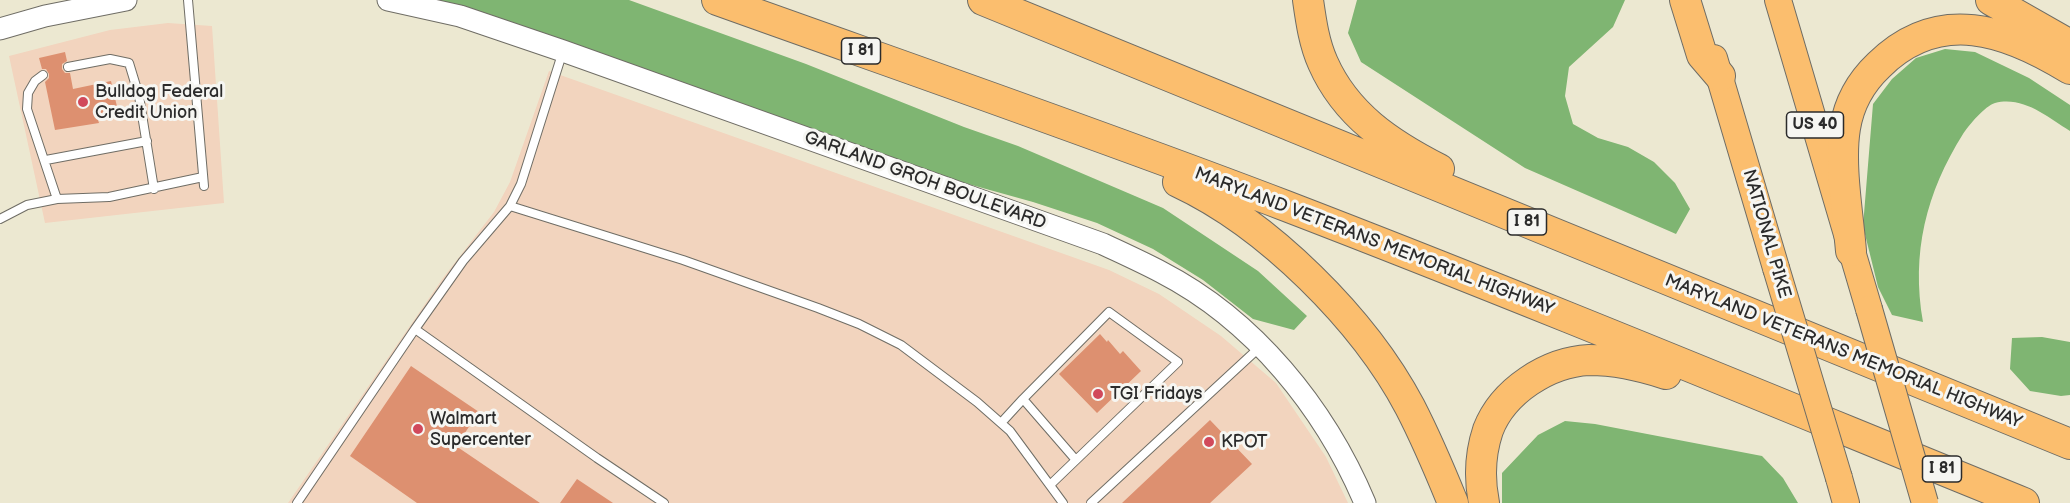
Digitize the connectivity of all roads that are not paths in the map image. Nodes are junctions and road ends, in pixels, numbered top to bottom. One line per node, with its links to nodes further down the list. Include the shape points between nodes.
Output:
1 (123, 0): 11 (street)
2 (188, 0): 21 (lane, via 204,181)
3 (388, 0): 13 (street, GARLAND GROH BOULEVARD, via 460,16)
4 (717, 0): 18 (highway, MARYLAND VETERANS MEMORIAL HIGHWAY / I 81)
5 (983, 0): 26 (highway, MARYLAND VETERANS MEMORIAL HIGHWAY / I 81)
6 (1308, 0): 26 (highway, via 1322,62 1361,119 1415,157)
7 (1685, 0): 17 (highway, via 1702,56)
8 (1697, 0): 17 (main road, NATIONAL PIKE)
9 (1778, 0): 25 (main road, US 40)
10 (1991, 0): 12 (highway)
11 (0, 29)
12 (2070, 45)
13 (563, 51): 23 (lane, via 521,184); 29 (street, GARLAND GROH BOULEVARD, via 1103,244 1171,278 1213,305)
14 (68, 67): 19 (lane, via 110,59 129,63)
15 (2070, 69): 25 (highway, via 2008,37 1975,30 1940,30 1890,54 1866,78 1850,106 1845,129)
16 (43, 75): 20 (lane, via 28,93 27,109)
17 (1720, 76): 46 (main road, NATIONAL PIKE, bridge)
18 (1004, 102): 33 (highway, MARYLAND VETERANS MEMORIAL HIGHWAY / I 81, via 1285,206); 44 (highway, via 1183,185 1224,208 1289,258 1324,291 1387,369 1410,406)
19 (147, 141): 20 (lane); 21 (lane)
20 (46, 160): 22 (lane)
21 (153, 189): 22 (lane, via 109,197)
22 (57, 199): 24 (lane, via 27,205)
23 (510, 206): 27 (lane, via 463,261); 31 (lane, via 683,260 859,324 901,345)
24 (0, 219)
25 (1851, 251): 47 (main road, US 40, bridge)
26 (1649, 272): 28 (highway, MARYLAND VETERANS MEMORIAL HIGHWAY / I 81)
27 (415, 329): 39 (lane); 40 (lane)
28 (1821, 344): 32 (highway); 34 (highway, MARYLAND VETERANS MEMORIAL HIGHWAY / I 81)
29 (1261, 346): 37 (lane); 43 (street, GARLAND GROH BOULEVARD, via 1320,419)
30 (1023, 399): 31 (lane); 35 (lane); 35 (lane, via 1109,312 1178,362)
31 (1001, 423): 36 (lane)
32 (2070, 424)
33 (1867, 438): 38 (highway, MARYLAND VETERANS MEMORIAL HIGHWAY / I 81); 45 (highway, via 1656,371 1589,360 1563,364 1520,388 1489,428 1480,484)
34 (2070, 444)
35 (1075, 459): 36 (lane)
36 (1050, 485): 41 (lane)
37 (1101, 499): 42 (lane)
38 (2021, 502)
39 (297, 503)
40 (664, 503)
41 (1063, 503)
42 (1091, 503)
43 (1365, 503)
44 (1453, 503)
45 (1484, 503)
46 (1846, 503)
47 (1925, 503)

